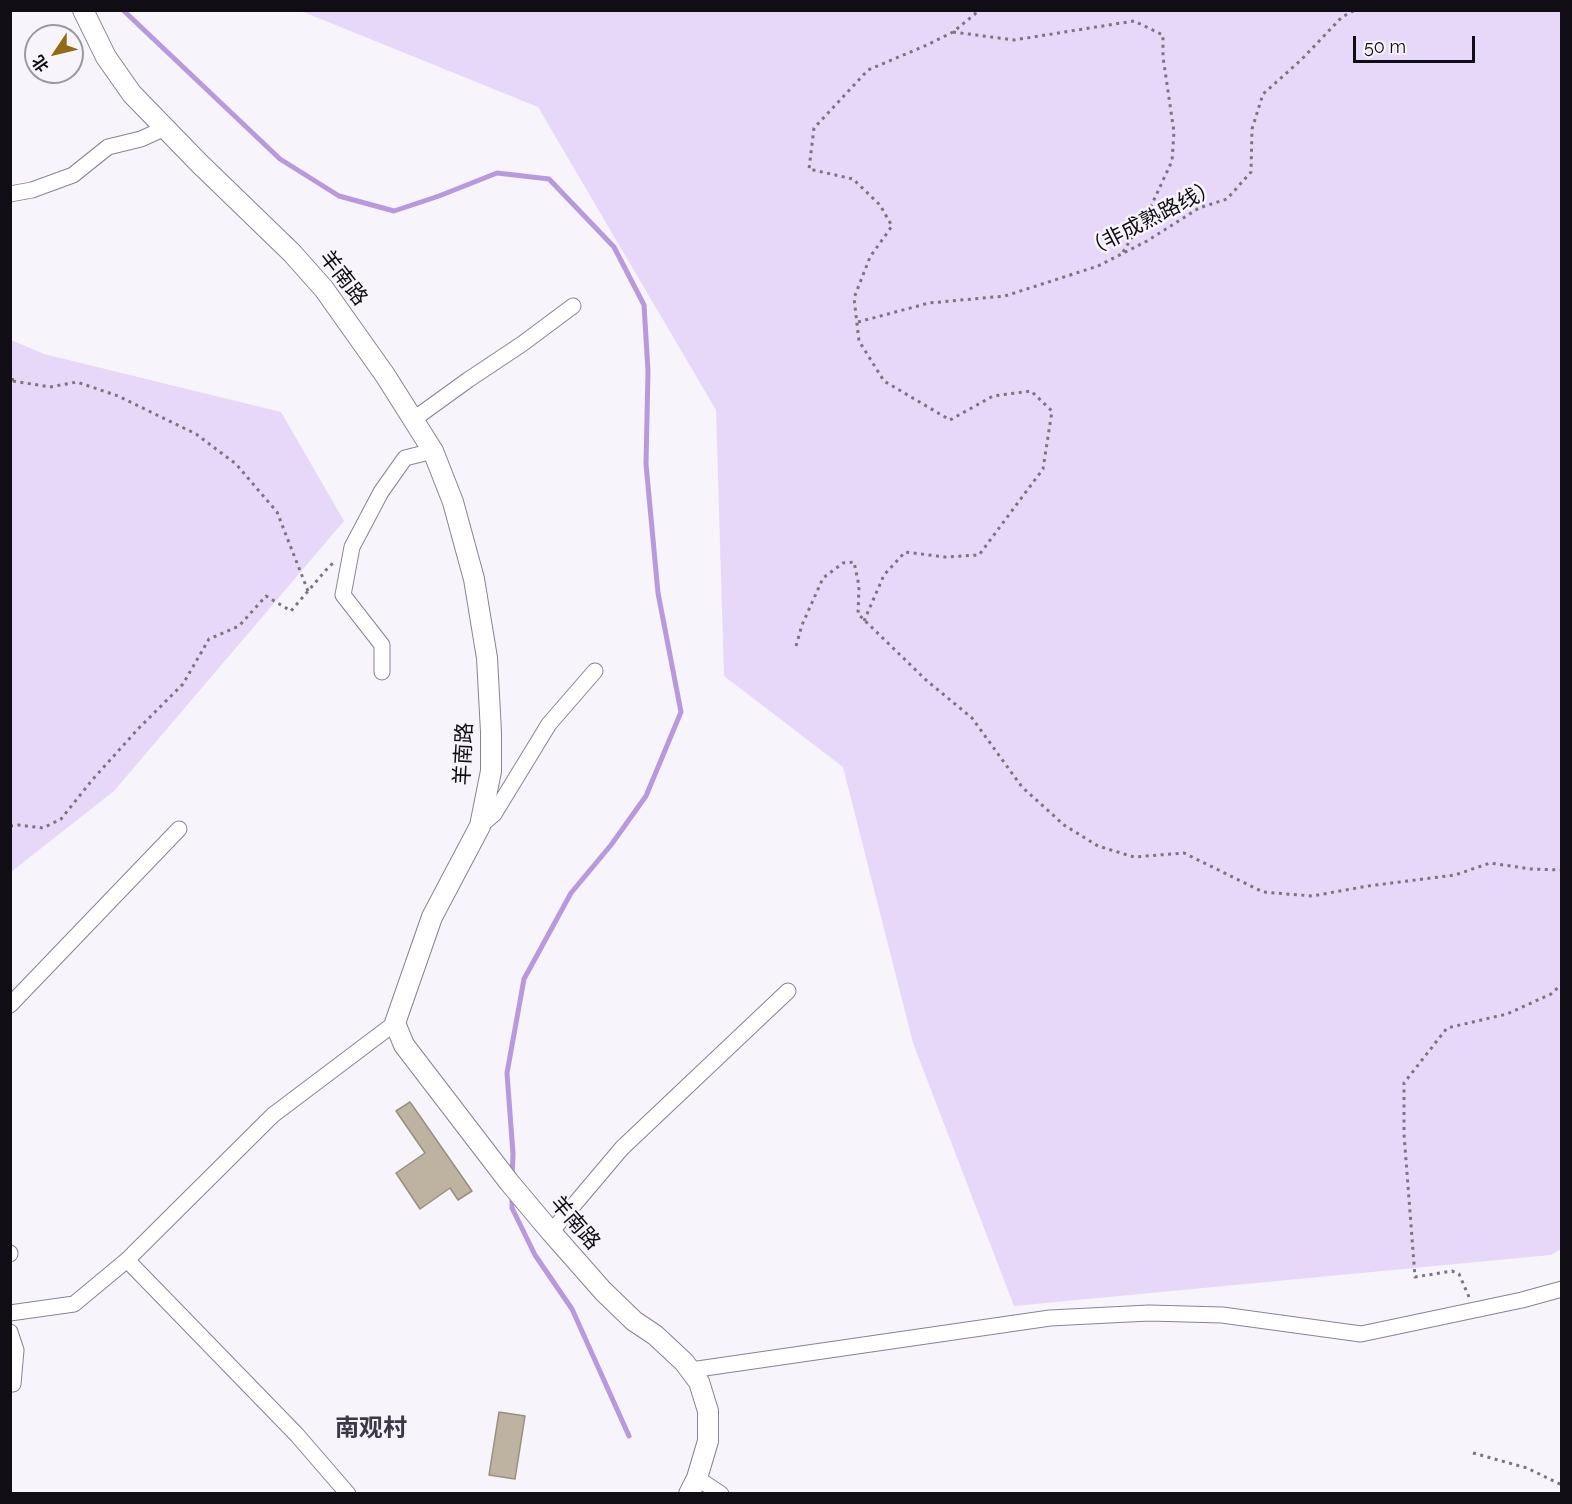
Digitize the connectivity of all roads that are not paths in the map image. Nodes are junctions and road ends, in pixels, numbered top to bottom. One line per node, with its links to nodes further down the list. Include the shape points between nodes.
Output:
1 (80, 13): 2 (street, 羊南路, via 132,94)
2 (165, 128): 3 (street, via 141,140 108,147 73,175); 5 (street, 羊南路, via 324,289)
3 (10, 194)
4 (573, 306): 5 (street)
5 (414, 419): 6 (street, 羊南路)
6 (433, 451): 8 (street, via 405,458 381,492 352,547 343,595 382,645); 9 (street, 羊南路, via 453,502 474,579 487,658 491,771)
7 (595, 671): 9 (street, via 549,724 494,814)
8 (382, 672)
9 (480, 826): 13 (street, 羊南路, via 432,917)
10 (179, 829): 12 (street)
11 (788, 991): 14 (street, via 622,1148)
12 (10, 1005)
13 (395, 1023): 14 (street, 羊南路, via 404,1045); 15 (street, via 273,1115)
14 (551, 1233): 19 (street, 羊南路, via 603,1291)
15 (127, 1260): 17 (street, via 74,1304); 22 (street, via 297,1435)
16 (1562, 1289): 19 (street, via 1361,1334 1222,1315 1149,1313 1050,1318)
17 (10, 1313)
18 (10, 1332): 20 (street, via 16,1350)
19 (691, 1370): 21 (street, 羊南路, via 708,1411 708,1441)
20 (13, 1384)
21 (693, 1486): 23 (street)
22 (348, 1494)
23 (722, 1494)

